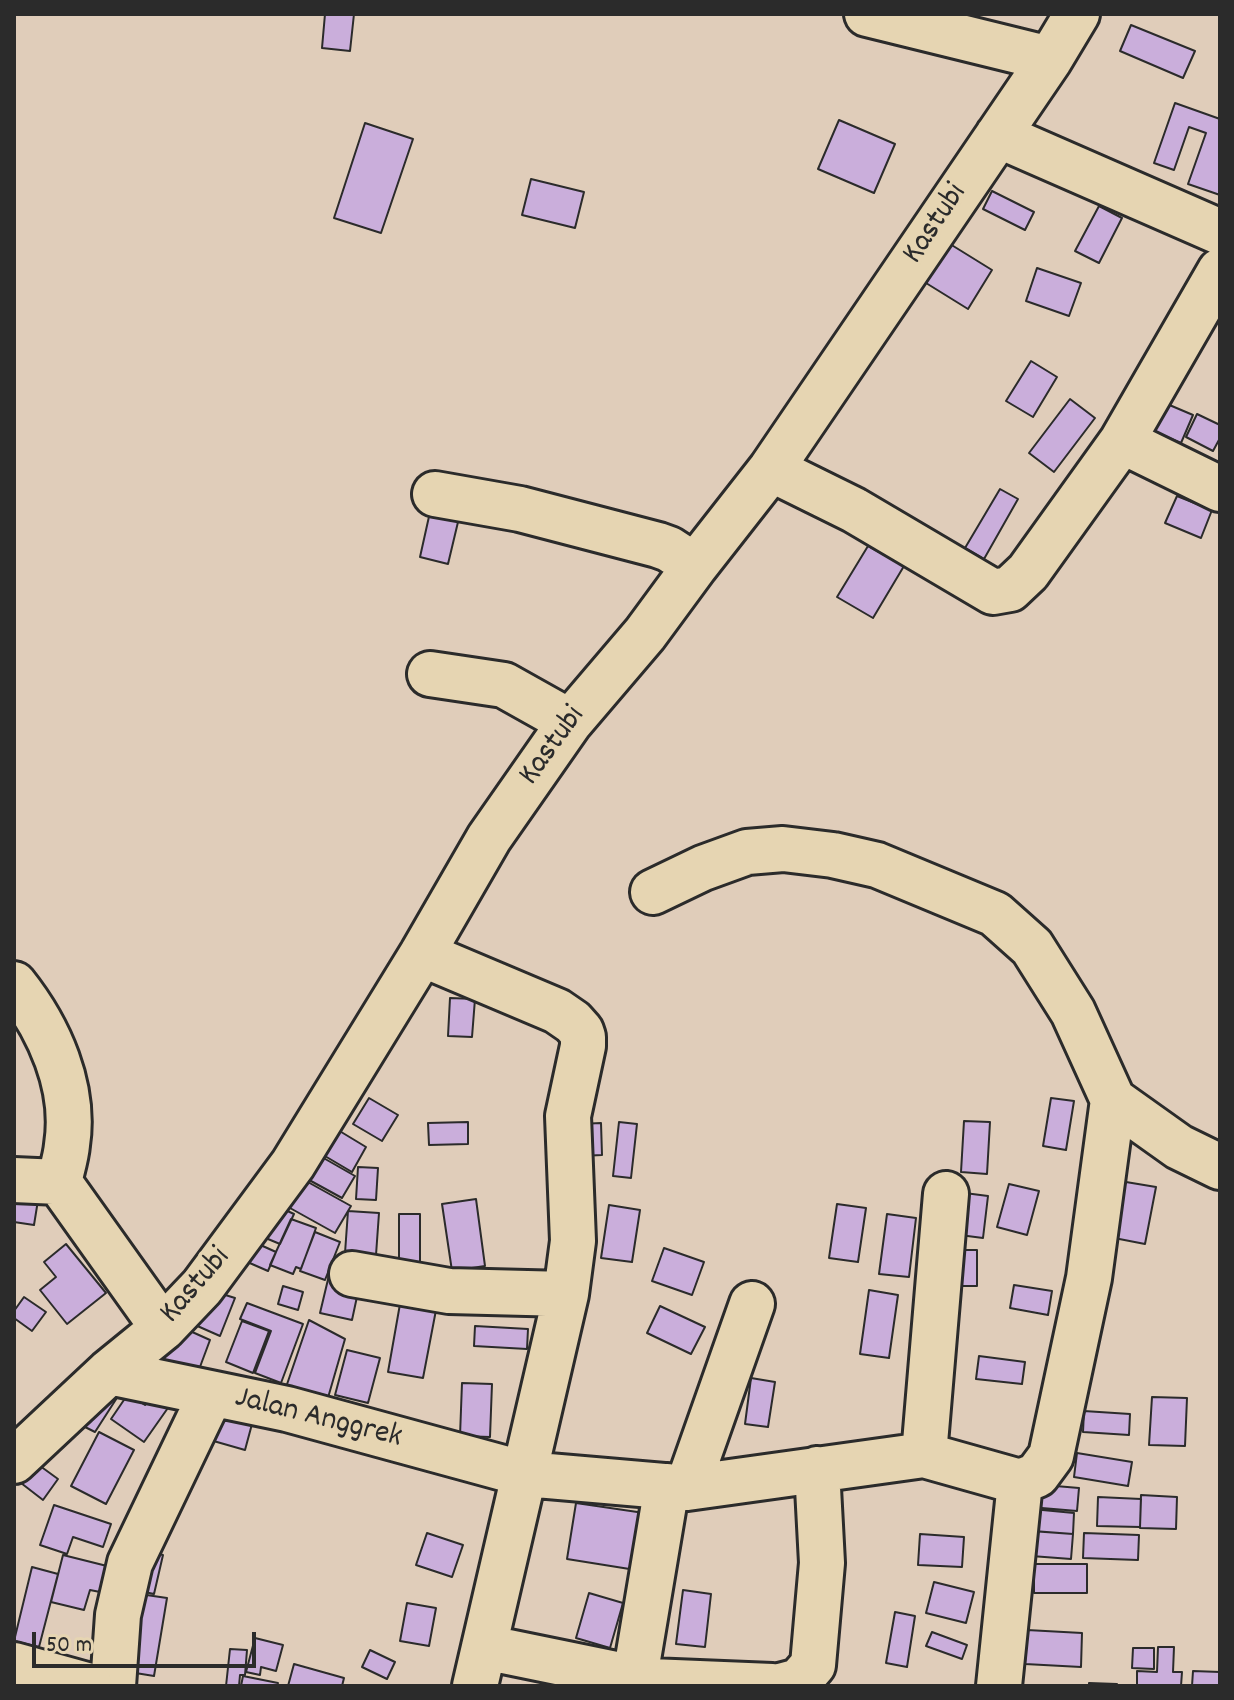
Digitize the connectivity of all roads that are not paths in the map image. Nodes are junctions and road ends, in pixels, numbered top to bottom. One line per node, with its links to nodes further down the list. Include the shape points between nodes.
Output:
1 (867, 14): 3 (street)
2 (1077, 14): 3 (street, Kastubi)
3 (1050, 59): 4 (street, Kastubi)
4 (998, 135): 5 (street); 8 (street, Kastubi)
5 (1220, 232)
6 (1220, 271): 7 (street)
7 (1122, 441): 8 (street, via 1028,572 1002,592 983,587 854,510); 9 (street)
8 (771, 469): 11 (street, Kastubi)
9 (1220, 489)
10 (435, 494): 11 (street, via 520,509 658,545)
11 (695, 566): 13 (street, Kastubi)
12 (430, 674): 13 (street, via 504,685)
13 (570, 722): 15 (street, Kastubi, via 489,838)
14 (653, 892): 17 (street, via 747,852 783,849 877,865 995,914 1032,947 1073,1012)
15 (422, 954): 23 (street, via 557,1011 581,1031 583,1046 568,1116 573,1241); 25 (street, Kastubi, via 293,1164 202,1287)
16 (14, 984): 20 (street, via 53,1048 68,1101 68,1143)
17 (1113, 1100): 18 (street, via 1179,1147); 32 (street, via 1089,1278 1051,1456 1037,1475)
18 (1220, 1167)
19 (14, 1180): 20 (street)
20 (59, 1182): 25 (street)
21 (946, 1194): 28 (street)
22 (352, 1274): 23 (street, via 449,1291)
23 (566, 1294): 31 (street)
24 (752, 1304): 33 (street)
25 (163, 1328): 26 (street, Kastubi)
26 (109, 1372): 27 (street, Jalan Anggrek); 29 (street, Kastubi)
27 (211, 1394): 31 (street, Jalan Anggrek, via 287,1409); 37 (street, via 130,1563 118,1615)
28 (924, 1455): 30 (street, Jalan Anggrek); 32 (street)
29 (14, 1461)
30 (817, 1469): 33 (street, Jalan Anggrek); 39 (street, via 822,1563 813,1665 799,1681)
31 (525, 1474): 33 (street, Jalan Anggrek); 35 (street)
32 (1020, 1482): 40 (street)
33 (677, 1487): 36 (street)
34 (14, 1665): 37 (street)
35 (479, 1667): 36 (street)
36 (635, 1677): 38 (street)
37 (92, 1685)
38 (772, 1686)
39 (780, 1686)
40 (999, 1686)

